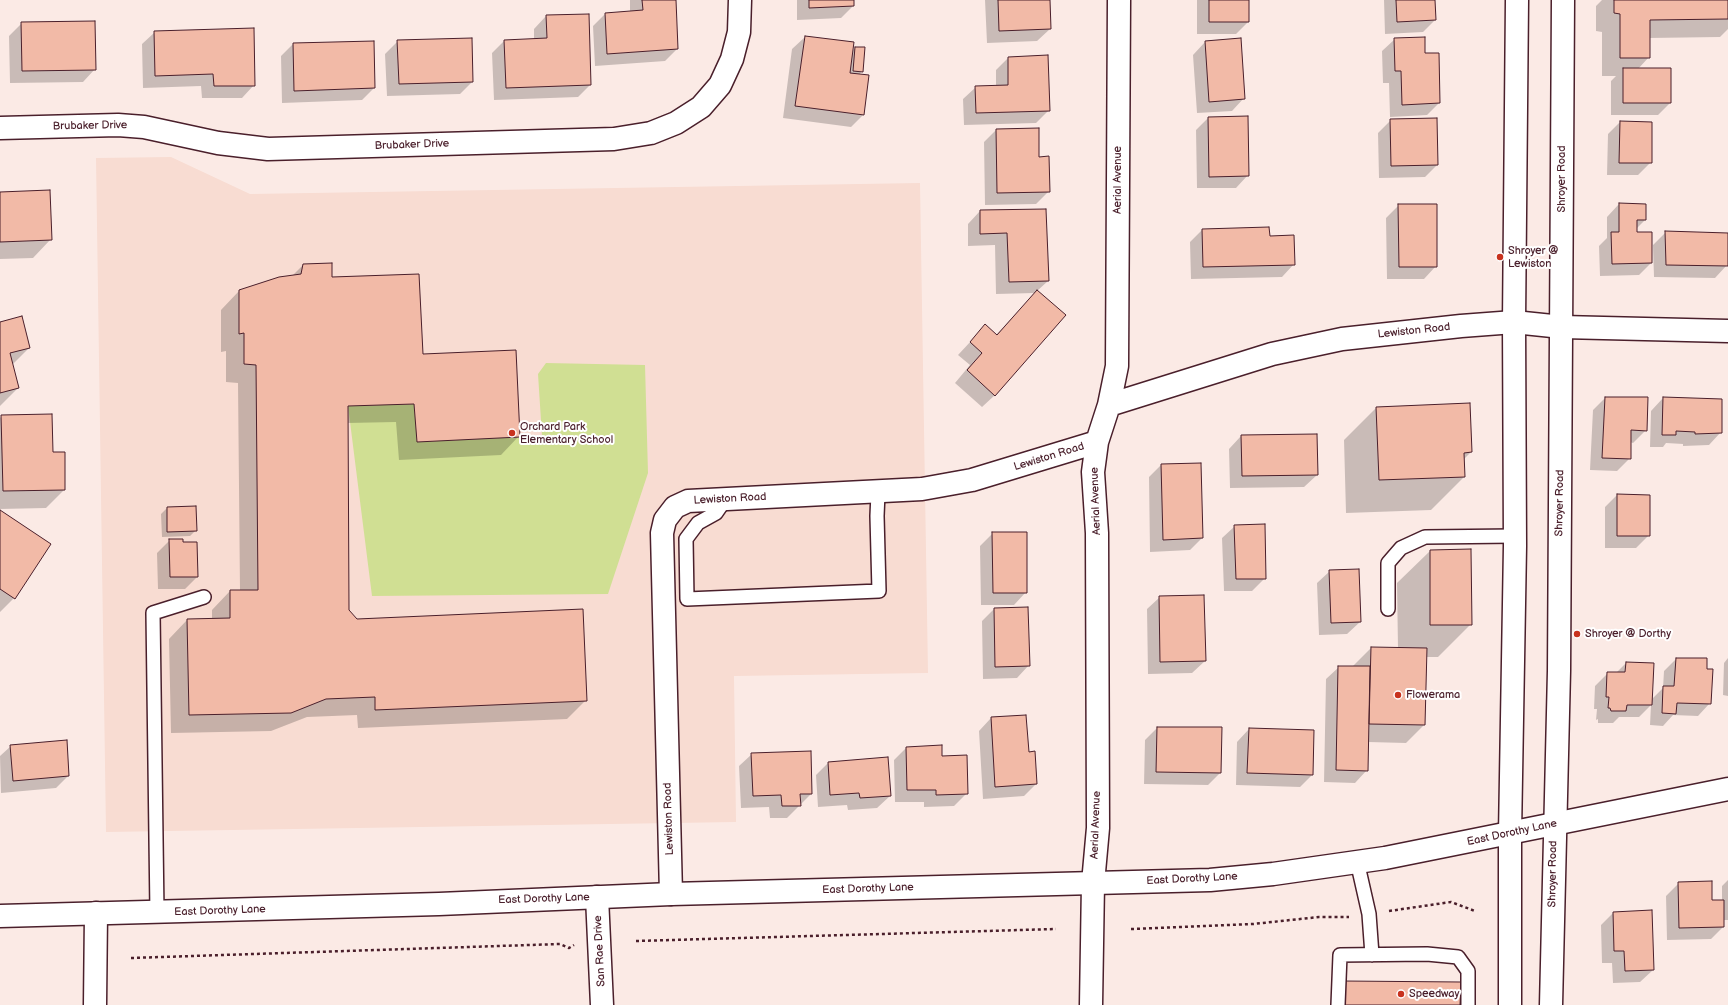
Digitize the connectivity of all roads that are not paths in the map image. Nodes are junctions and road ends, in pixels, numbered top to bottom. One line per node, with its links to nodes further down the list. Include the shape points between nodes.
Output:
1 (740, 0): 5 (main road, Brubaker Drive, via 739,32 732,59 720,85 701,107 676,123 651,133 614,139 268,149 218,143 144,127 118,125)
2 (1119, 0): 9 (main road, Aerial Avenue, via 1117,366)
3 (1517, 0): 6 (main road)
4 (1563, 0): 7 (main road, Shroyer Road)
5 (0, 128)
6 (1514, 322): 7 (main road, Lewiston Road); 9 (main road, Lewiston Road, via 1342,339 1272,354); 13 (main road)
7 (1562, 327): 8 (main road, Lewiston Road); 17 (main road, Shroyer Road, via 1559,671)
8 (1728, 331)
9 (1109, 405): 10 (main road, Aerial Avenue)
10 (1097, 442): 11 (main road, Lewiston Road, via 972,480 922,489); 20 (main road, Aerial Avenue, via 1093,472 1097,533 1098,812)
11 (878, 493): 12 (main road, Lewiston Road); 12 (lane, via 879,591 687,599 686,539 698,523 716,512)
12 (725, 500): 21 (main road, Lewiston Road, via 688,501 675,507 665,520 662,533)
13 (1515, 536): 15 (lane, via 1425,537 1401,548 1388,563); 18 (main road)
14 (204, 597): 24 (lane, via 153,613)
15 (1388, 609)
16 (1728, 789): 17 (main road, East Dorothy Lane)
17 (1554, 824): 18 (main road, East Dorothy Lane); 33 (main road, Shroyer Road)
18 (1510, 834): 19 (main road, East Dorothy Lane); 32 (main road)
19 (1357, 861): 20 (main road, East Dorothy Lane, via 1231,878); 26 (lane, via 1369,914)
20 (1093, 883): 21 (main road, East Dorothy Lane); 29 (main road, Aerial Avenue)
21 (671, 894): 22 (main road, East Dorothy Lane)
22 (598, 897): 24 (main road, East Dorothy Lane); 28 (main road, San Rae Drive)
23 (96, 913): 24 (main road, East Dorothy Lane); 25 (main road, East Dorothy Lane); 27 (main road)
24 (158, 913)
25 (0, 916)
26 (1372, 955): 30 (lane, via 1340,956); 31 (lane, via 1427,954 1458,957 1468,971)
27 (95, 1005)
28 (602, 1005)
29 (1091, 1005)
30 (1338, 1005)
31 (1468, 1005)
32 (1510, 1005)
33 (1551, 1005)

